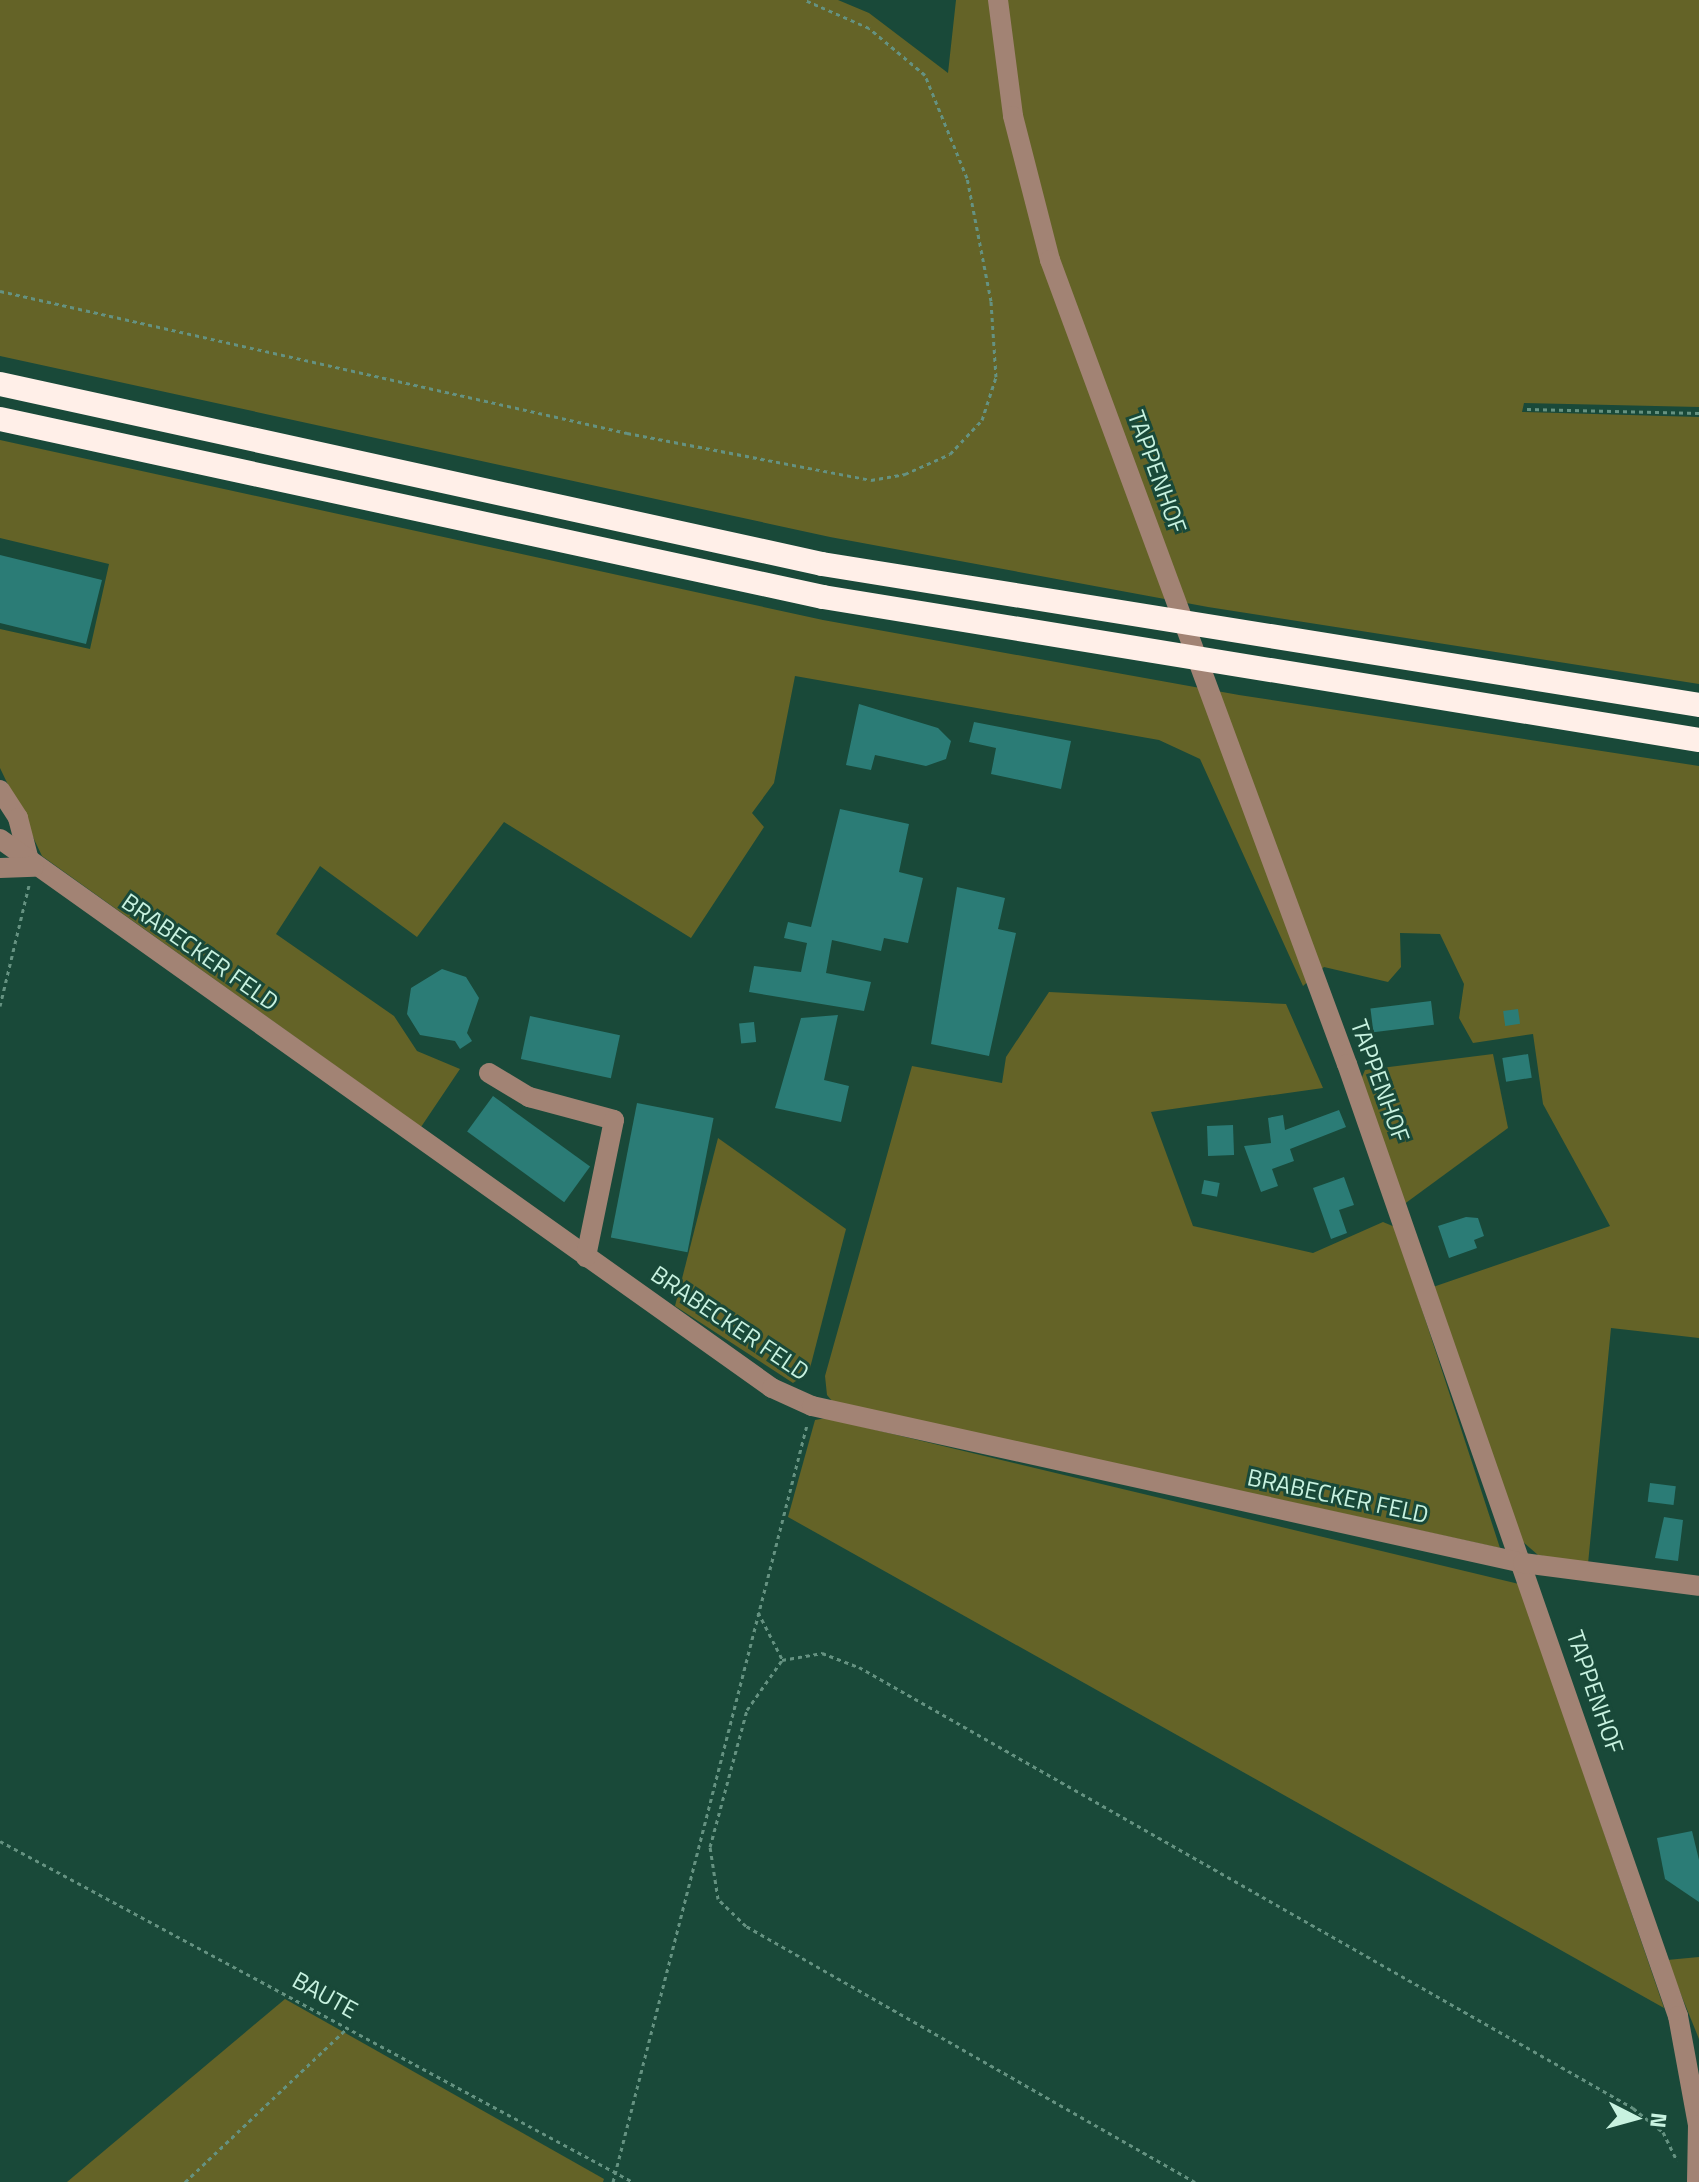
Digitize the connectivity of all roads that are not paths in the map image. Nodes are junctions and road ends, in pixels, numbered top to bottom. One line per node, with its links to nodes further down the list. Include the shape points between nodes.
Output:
1 (998, 0): 12 (street, TAPPENHOF, via 1013,116 1050,260)
2 (0, 384): 4 (highway, via 822,564)
3 (0, 419): 5 (highway, via 823,597)
4 (1699, 705)
5 (1699, 740)
6 (0, 790): 8 (street, via 18,818)
7 (0, 839): 8 (street, BRABECKER FELD)
8 (32, 866): 9 (street); 11 (street, BRABECKER FELD)
9 (0, 868)
10 (489, 1073): 11 (street, via 529,1097 614,1120)
11 (586, 1257): 12 (street, BRABECKER FELD, via 772,1388 812,1406)
12 (1523, 1563): 13 (street, BRABECKER FELD); 14 (street, TAPPENHOF, via 1678,2016 1698,2125)
13 (1699, 1586)
14 (1688, 2177)

